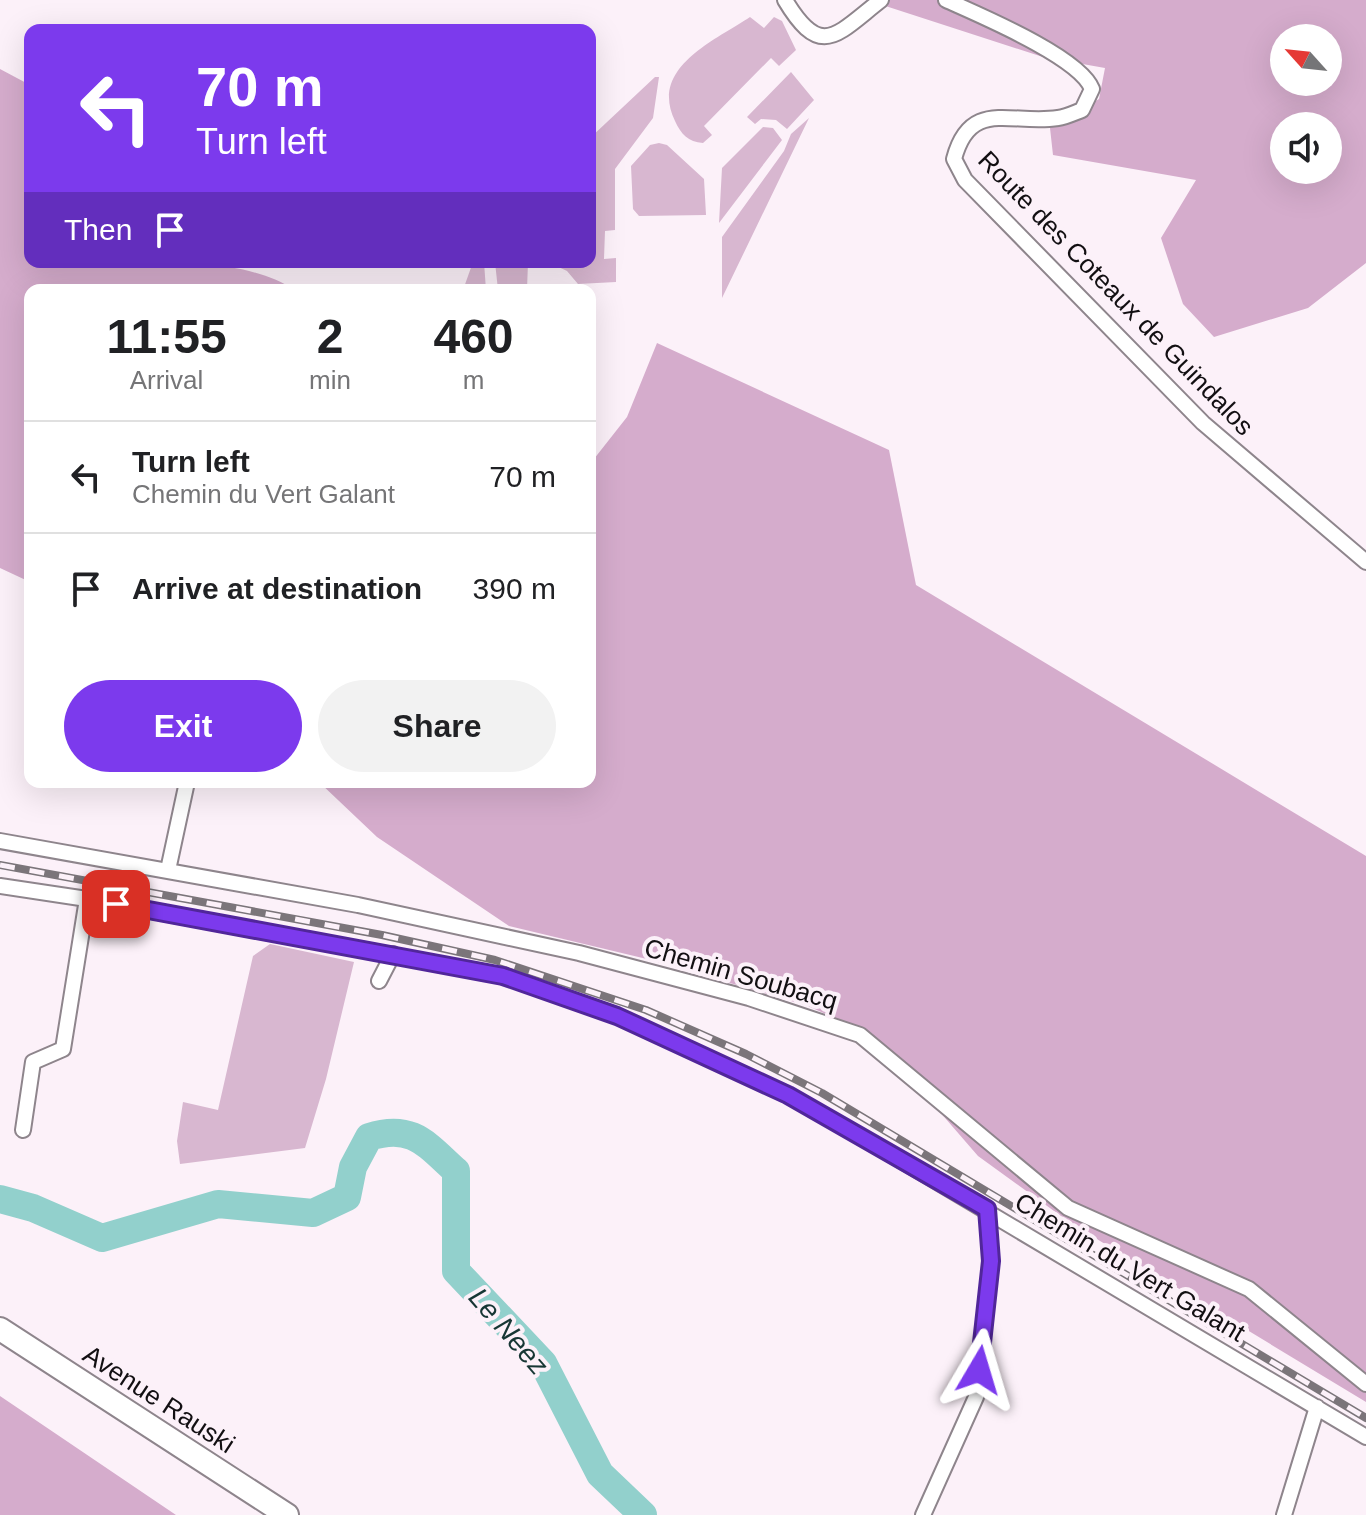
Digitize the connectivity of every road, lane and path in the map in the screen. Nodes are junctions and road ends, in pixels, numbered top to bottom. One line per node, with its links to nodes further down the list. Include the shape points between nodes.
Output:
1 (785, 0): 2 (street, via 803,30 819,36 837,34)
2 (881, 0)
3 (946, 0): 4 (street, Route des Coteaux de Guindalos, via 1076,68 1092,89 1082,110 1058,118 989,118 974,124 959,137 954,159 965,180 1203,423)
4 (1366, 562)
5 (186, 788): 7 (street)
6 (0, 841): 7 (street, Chemin Soubacq)
7 (168, 870): 15 (street, Chemin Soubacq, via 579,953 749,998 860,1035 1068,1208 1249,1289)
8 (0, 886): 9 (street, Chemin du Vert Galant)
9 (87, 899): 10 (street, Chemin du Vert Galant); 12 (street, via 63,1049 33,1062)
10 (393, 954): 11 (street); 13 (street, Chemin du Vert Galant, via 503,976 617,1016 788,1095)
11 (379, 981)
12 (23, 1130)
13 (987, 1209): 16 (street, Chemin du Vert Galant); 18 (street, via 991,1261 976,1397)
14 (0, 1329): 19 (main road, Avenue Rauski)
15 (1366, 1384)
16 (1317, 1407): 17 (street, Chemin du Vert Galant); 20 (street)
17 (1366, 1437)
18 (926, 1514)
19 (287, 1515)
20 (1284, 1515)

